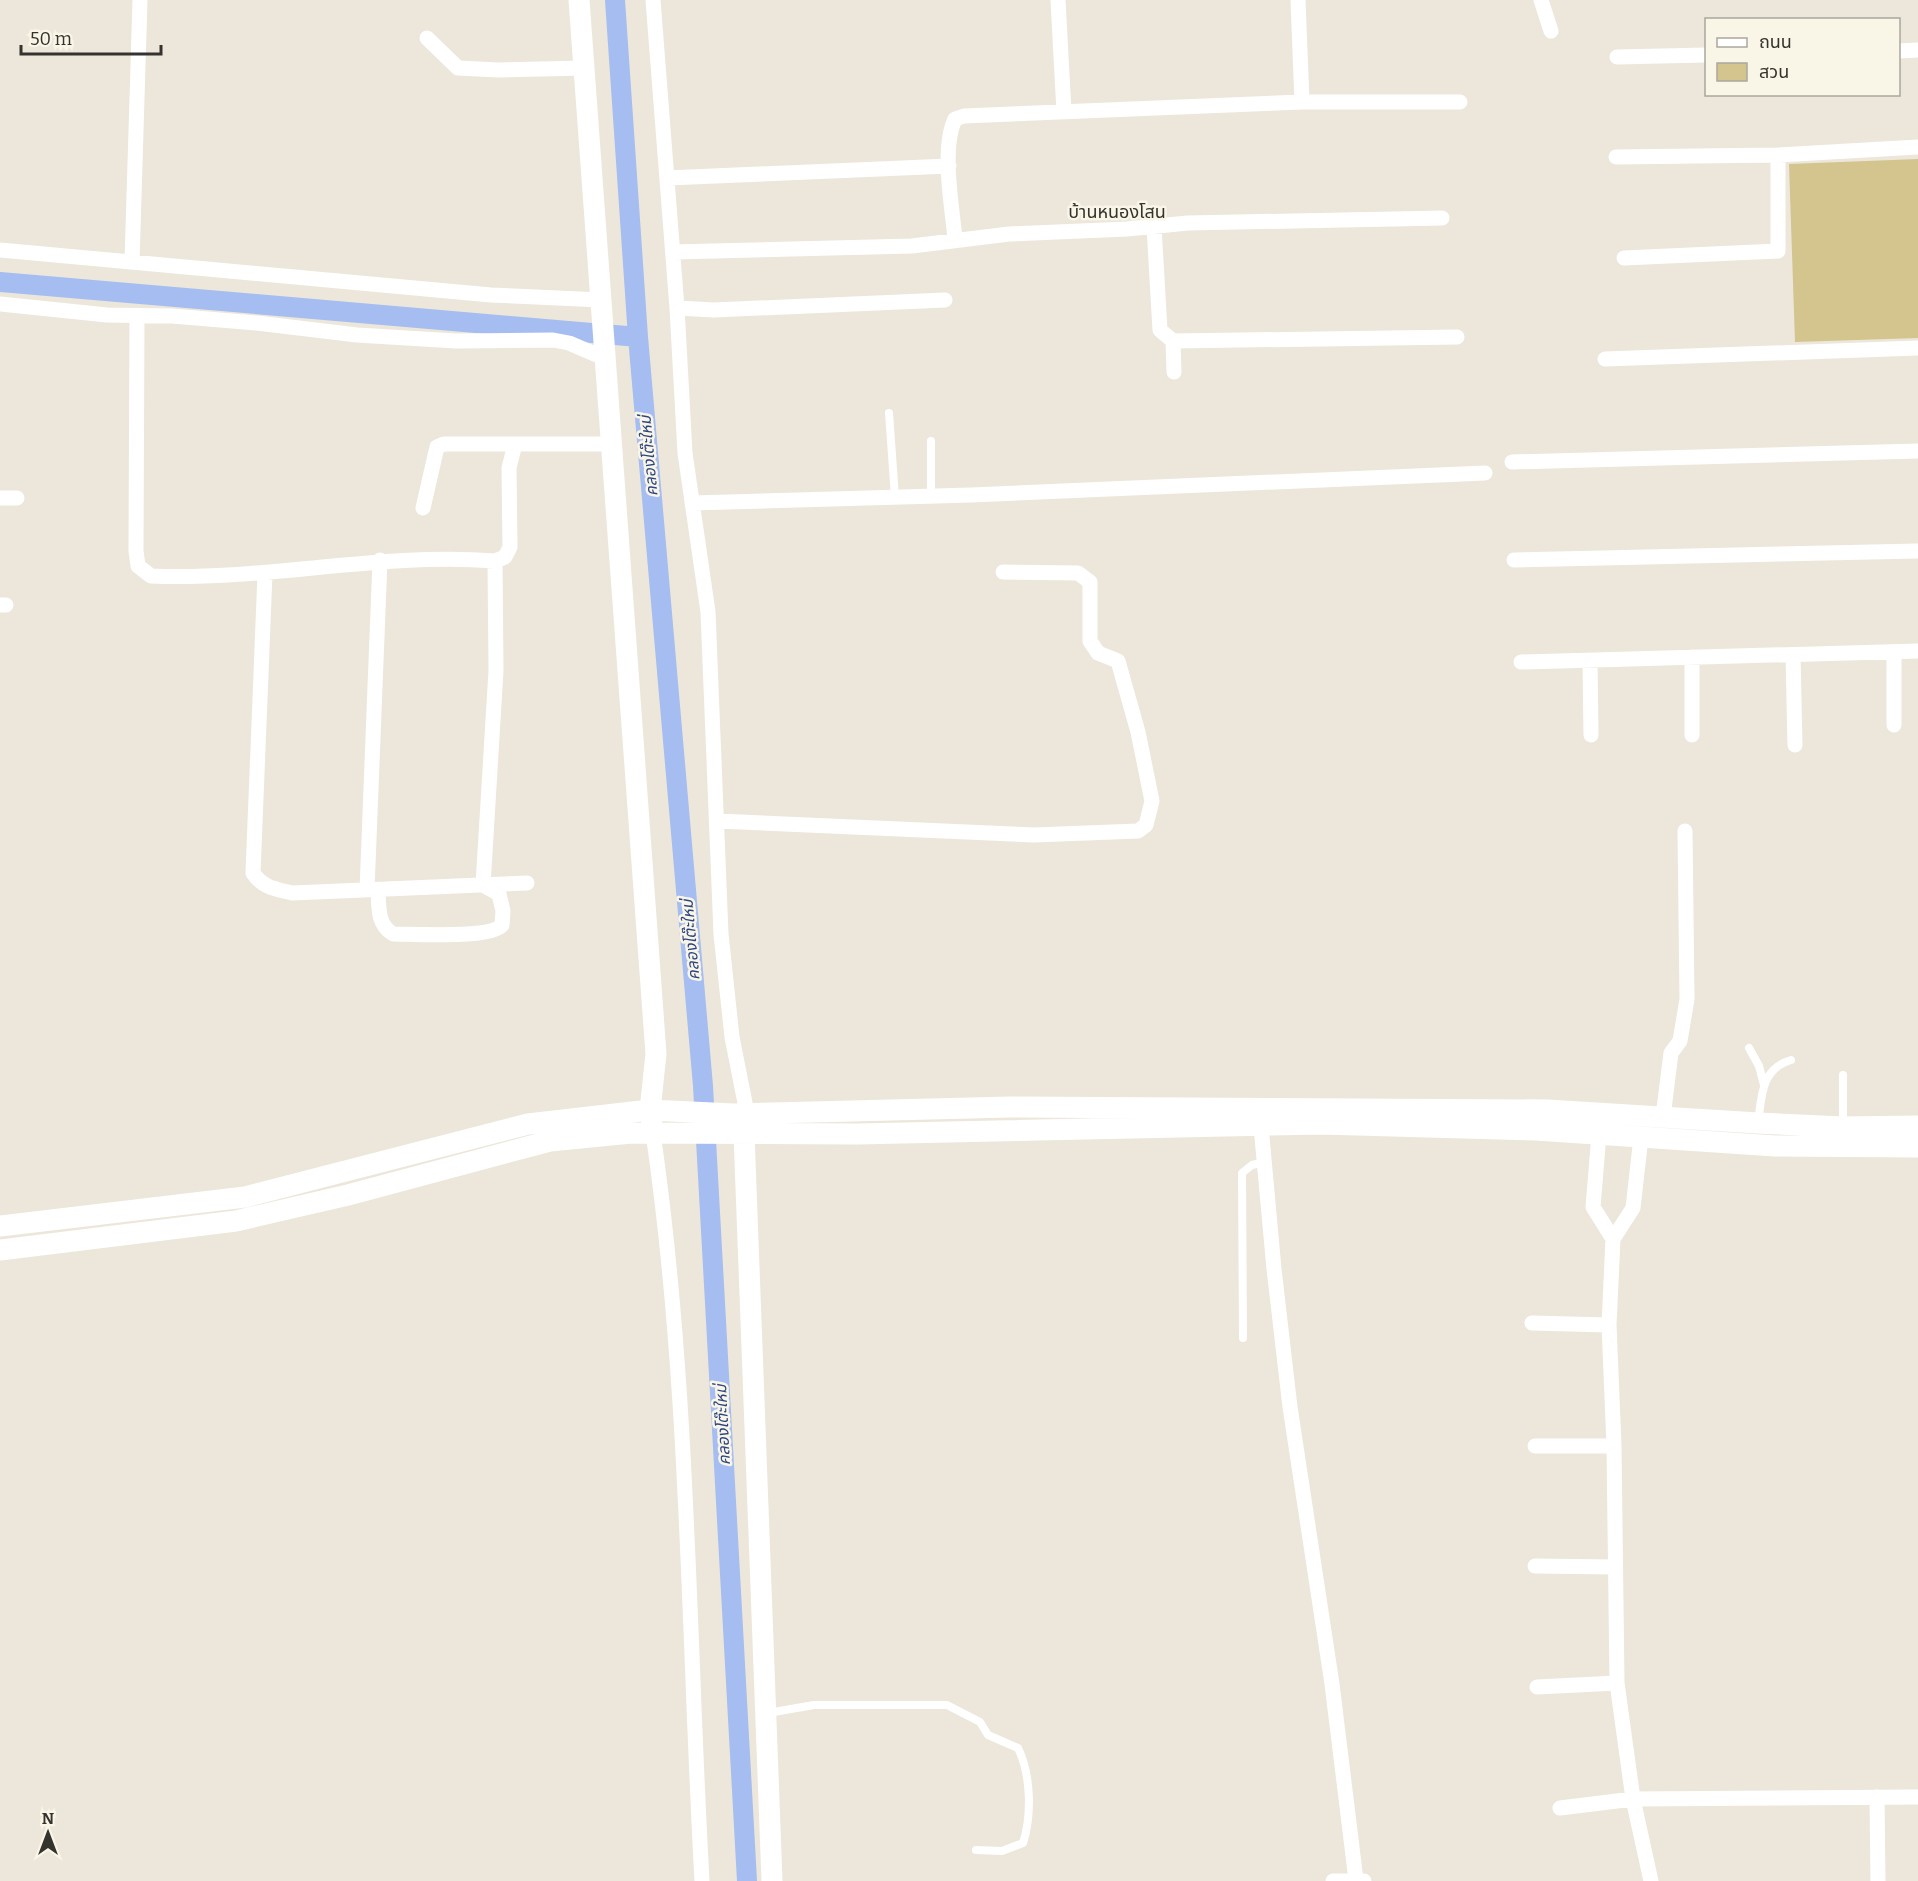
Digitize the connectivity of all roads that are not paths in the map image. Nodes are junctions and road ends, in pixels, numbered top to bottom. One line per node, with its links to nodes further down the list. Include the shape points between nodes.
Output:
1 (140, 0): 28 (street)
2 (579, 0): 13 (street)
3 (653, 0): 21 (street)
4 (1058, 0): 16 (street)
5 (1298, 0): 14 (street)
6 (1540, 0): 7 (street)
7 (1551, 31)
8 (427, 38): 13 (street, via 459,68)
9 (1918, 50): 10 (street)
10 (1900, 51)
11 (1705, 55): 12 (street)
12 (1617, 57)
13 (584, 68): 31 (street)
14 (1302, 102): 15 (street); 16 (street)
15 (1460, 102)
16 (1064, 112): 20 (street, via 955,119 950,130)
17 (1918, 147): 18 (street)
18 (1778, 155): 19 (street); 27 (street, via 1778,252)
19 (1616, 157)
20 (949, 166): 21 (street); 24 (street)
21 (667, 178): 26 (street)
22 (1442, 218): 23 (street)
23 (1154, 227): 24 (street); 35 (street, via 1161,330)
24 (955, 239): 26 (street, via 912,246)
25 (0, 250): 28 (street)
26 (673, 252): 32 (street)
27 (1624, 258)
28 (132, 262): 31 (street)
29 (945, 300): 32 (street, via 714,310)
30 (0, 304): 33 (street)
31 (602, 305): 37 (street)
32 (677, 308): 51 (street, via 685,453)
33 (137, 317): 37 (street, via 172,316 434,340 553,340); 58 (street, via 138,566 151,576)
34 (1457, 337): 35 (street)
35 (1173, 341): 39 (street)
36 (1918, 348): 38 (street)
37 (604, 351): 43 (street)
38 (1605, 359)
39 (1174, 372)
40 (889, 413): 48 (lane)
41 (931, 441): 47 (lane)
42 (515, 444): 43 (street); 52 (street, via 437,447); 56 (street, via 509,468 510,547 505,557)
43 (611, 444): 78 (street)
44 (1918, 451): 45 (street)
45 (1512, 462)
46 (1485, 473): 47 (street)
47 (931, 496): 48 (street)
48 (895, 497): 51 (street)
49 (0, 498): 50 (street)
50 (17, 498)
51 (692, 503): 69 (street, via 708,612)
52 (423, 508)
53 (1918, 552): 55 (street)
54 (380, 560): 56 (street); 58 (street); 73 (street)
55 (1514, 560)
56 (495, 561): 72 (street, via 496,671)
57 (1003, 572): 69 (street, via 1078,573 1090,582 1090,641 1098,653 1118,662 1152,801 1146,825 1138,831 1034,835)
58 (265, 574): 73 (street, via 254,873 267,886 292,893)
59 (1918, 651): 60 (street)
60 (1894, 652): 61 (street); 65 (street)
61 (1793, 655): 62 (street); 68 (street)
62 (1692, 657): 63 (street); 67 (street)
63 (1590, 660): 64 (street); 66 (street)
64 (1521, 662)
65 (1894, 725)
66 (1591, 735)
67 (1692, 735)
68 (1795, 745)
69 (717, 821): 81 (street, via 721,934)
70 (1685, 831): 79 (street, via 1687,999 1680,1041 1671,1053)
71 (527, 883): 72 (street)
72 (483, 885): 73 (street); 73 (street, via 500,894 502,925 492,931 450,934 393,934 385,930)
73 (373, 890)
74 (1749, 1048): 77 (lane)
75 (1791, 1060): 77 (lane, via 1780,1063 1769,1073)
76 (1844, 1075): 84 (lane)
77 (1764, 1085): 80 (lane)
78 (658, 1111): 81 (street); 85 (street); 90 (street, via 528,1124 245,1197)
79 (1664, 1117): 80 (street); 81 (street, via 1547,1110 1010,1107)
80 (1758, 1123): 84 (street)
81 (742, 1124): 82 (street); 85 (street); 102 (street)
82 (1261, 1126): 86 (street, via 1321,1124); 89 (street)
83 (1918, 1126): 84 (street)
84 (1843, 1127)
85 (659, 1133): 92 (street, via 550,1141 348,1196 236,1221); 108 (street, via 683,1456)
86 (1599, 1134): 87 (street); 91 (street, via 1593,1207)
87 (1641, 1137): 88 (street, via 1775,1146); 91 (street, via 1633,1208)
88 (1918, 1147)
89 (1264, 1162): 95 (lane, via 1242,1173); 111 (street, via 1290,1407 1332,1684)
90 (0, 1226)
91 (1612, 1239): 94 (street)
92 (0, 1250)
93 (1532, 1323): 94 (street)
94 (1609, 1325): 97 (street)
95 (1243, 1338)
96 (1535, 1446): 97 (street)
97 (1614, 1446): 99 (street)
98 (1535, 1566): 99 (street)
99 (1614, 1567): 100 (street)
100 (1617, 1683): 101 (street); 105 (street)
101 (1537, 1687)
102 (764, 1714): 107 (lane, via 814,1705 947,1706 980,1722 988,1735 1018,1748 1028,1788 1028,1828 1023,1844 1002,1851); 109 (street)
103 (1877, 1797): 104 (street); 105 (street); 114 (street)
104 (1918, 1797)
105 (1633, 1799): 106 (street); 113 (street)
106 (1560, 1808)
107 (976, 1850)
108 (702, 1881)
109 (772, 1881)
110 (1333, 1881): 111 (street)
111 (1356, 1881): 112 (street)
112 (1364, 1881)
113 (1651, 1881)
114 (1878, 1881)

